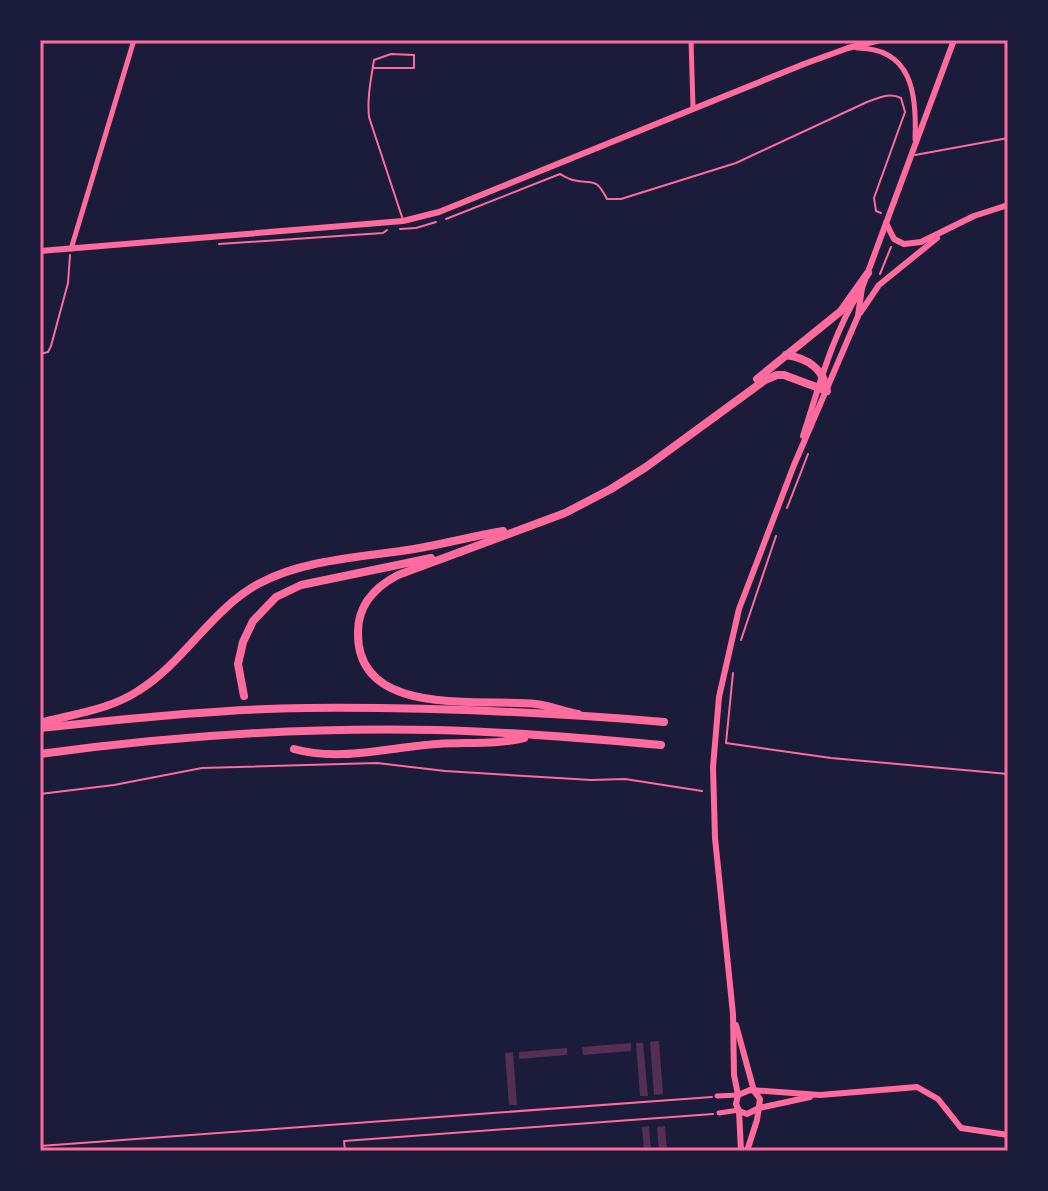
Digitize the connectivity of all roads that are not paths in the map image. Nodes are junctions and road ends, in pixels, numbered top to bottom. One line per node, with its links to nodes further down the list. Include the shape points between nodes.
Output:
1 (134, 40): 15 (street)
2 (691, 40): 7 (street)
3 (880, 40): 5 (street)
4 (954, 40): 9 (street)
5 (848, 48): 7 (street); 9 (street, via 871,48 900,63 915,105)
6 (373, 68): 6 (lane, via 374,60 391,54 414,55 414,68); 11 (lane, via 369,117)
7 (693, 107): 11 (street, via 439,212)
8 (1008, 138): 9 (lane)
9 (913, 152): 12 (street)
10 (1008, 205): 13 (street)
11 (403, 221): 15 (street)
12 (886, 223): 14 (street, via 894,239); 18 (street)
13 (946, 231): 14 (street); 17 (street)
14 (904, 244): 17 (street)
15 (71, 249): 16 (street)
16 (40, 251)
17 (906, 262): 20 (street, via 879,285)
18 (868, 273): 19 (street); 21 (highway, via 841,311)
19 (862, 288): 20 (street); 22 (street)
20 (858, 316): 23 (street)
21 (786, 355): 22 (highway, via 803,358); 24 (highway)
22 (822, 376): 23 (highway)
23 (823, 390): 24 (highway, via 777,375); 35 (street, via 739,609 722,683 713,767 714,823)
24 (685, 438): 25 (highway, via 611,489)
25 (528, 528): 26 (highway); 30 (highway, via 274,576 229,604 138,691)
26 (452, 553): 27 (highway, via 301,585 276,597 253,621 243,642 238,664); 28 (highway, via 388,581 368,598 358,633 369,670 383,685 419,698 538,705)
27 (244, 696)
28 (578, 714): 29 (highway); 30 (highway, via 305,708)
29 (664, 722)
30 (40, 725)
31 (535, 735): 32 (highway); 33 (highway, via 508,742 329,754); 34 (highway, via 311,730)
32 (661, 745)
33 (294, 749)
34 (40, 754)
35 (733, 1014): 36 (street); 37 (street)
36 (754, 1091): 37 (street); 38 (street); 41 (street, via 760,1099)
37 (738, 1095): 39 (street); 40 (street)
38 (820, 1095): 41 (street); 43 (street, via 917,1087 938,1099 961,1128)
39 (715, 1096): 44 (lane)
40 (739, 1110): 41 (street); 42 (street); 46 (street)
41 (757, 1110): 47 (street)
42 (716, 1114): 45 (lane, via 344,1141)
43 (1008, 1135)
44 (40, 1146)
45 (345, 1151)
46 (741, 1151)
47 (747, 1151)

